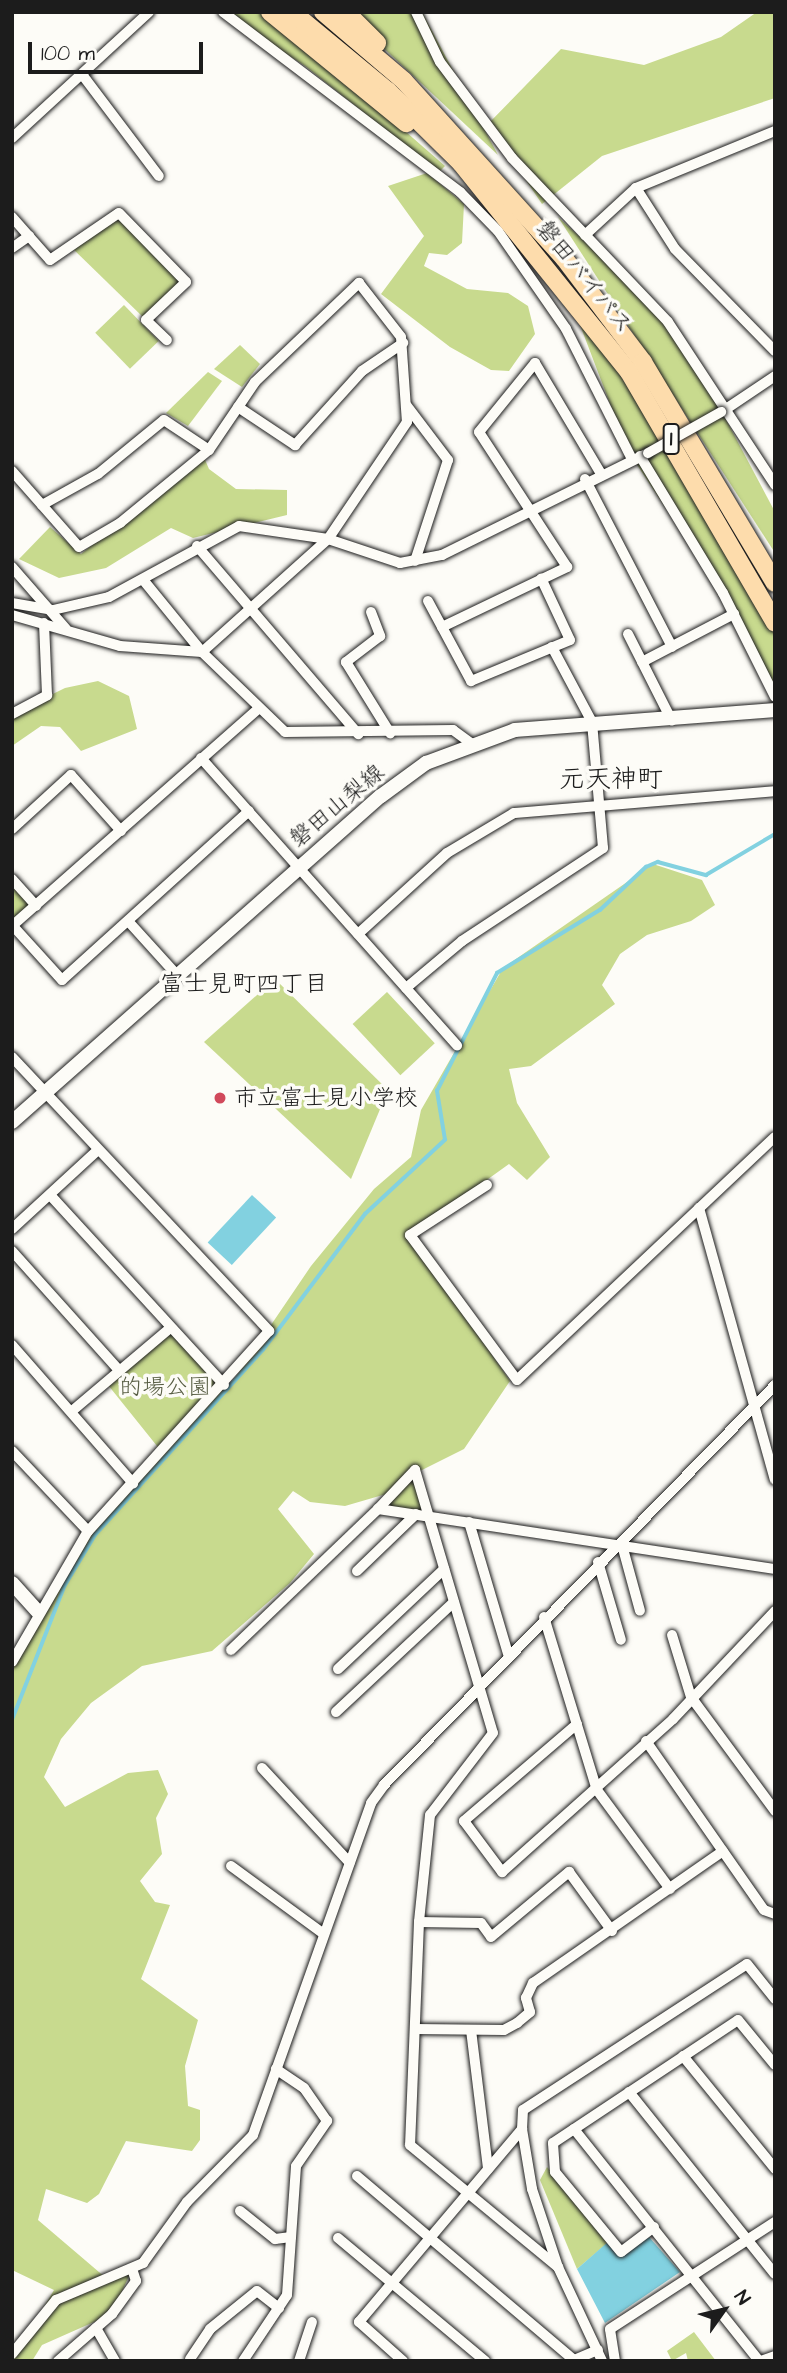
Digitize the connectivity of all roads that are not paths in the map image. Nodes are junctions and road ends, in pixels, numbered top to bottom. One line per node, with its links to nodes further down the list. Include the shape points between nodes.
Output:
1 (149, 12): 8 (street)
2 (223, 12): 27 (street, via 431,169 498,231 566,329)
3 (270, 12): 18 (highway, via 406,123)
4 (292, 12): 18 (highway, 磐田バイパス / 1, via 388,91 452,154)
5 (323, 12): 17 (highway, 磐田バイパス / 1, via 404,81)
6 (346, 12): 17 (highway, via 518,187)
7 (416, 12): 15 (street, via 440,62 512,158)
8 (84, 77): 10 (street); 11 (street)
9 (775, 131): 12 (street)
10 (12, 138)
11 (159, 176)
12 (636, 188): 15 (street); 21 (street, via 675,249)
13 (12, 217): 14 (street)
14 (29, 236): 16 (street); 19 (street, via 50,260 119,213 186,282 146,320)
15 (585, 236): 25 (street, via 668,323)
16 (12, 248)
17 (564, 258): 40 (highway, 磐田バイパス / 1, via 643,362)
18 (547, 269): 49 (highway, 磐田バイパス / 1, via 628,372)
19 (167, 340)
20 (403, 343): 23 (street); 24 (street, via 362,372 295,445); 24 (street, via 359,283 299,335)
21 (775, 351)
22 (775, 376): 25 (street)
23 (406, 406): 34 (street, via 403,433); 36 (street, via 448,460)
24 (238, 407): 26 (street)
25 (725, 409): 27 (street, bridge); 31 (street)
26 (209, 450): 32 (street, via 164,420 98,474); 32 (street, via 120,523 79,547)
27 (640, 456): 29 (street); 46 (street)
28 (12, 471): 32 (street)
29 (600, 472): 30 (street); 33 (street, via 535,363 479,432)
30 (585, 479): 33 (street); 54 (street)
31 (775, 485)
32 (42, 505)
33 (534, 507): 36 (street, via 442,555); 38 (street, via 567,567)
34 (328, 539): 35 (street, via 239,526); 36 (street, via 374,560); 43 (street)
35 (197, 547): 39 (street); 43 (street)
36 (415, 561)
37 (12, 567): 44 (street)
38 (541, 578): 50 (street); 53 (street, via 569,640)
39 (145, 582): 44 (street); 55 (street)
40 (775, 583)
41 (428, 601): 50 (street)
42 (12, 603): 44 (street)
43 (252, 607): 55 (street); 64 (street)
44 (53, 610): 51 (street)
45 (371, 612): 63 (street, via 380,636 346,662)
46 (734, 614): 54 (street); 57 (street)
47 (12, 615): 48 (street)
48 (44, 623): 51 (street); 60 (street, via 47,695)
49 (775, 623)
50 (442, 627): 53 (street, via 471,681)
51 (66, 629): 55 (street, via 120,646)
52 (628, 634): 56 (street)
53 (552, 647): 61 (street)
54 (672, 647): 56 (street)
55 (202, 652): 58 (street)
56 (642, 662): 62 (street)
57 (775, 697)
58 (258, 709): 64 (street, via 285,732); 66 (street)
59 (775, 710): 62 (main road, 磐田山梨線)
60 (12, 714)
61 (592, 722): 62 (main road, 磐田山梨線); 65 (main road, 磐田山梨線, via 515,730); 68 (street)
62 (673, 722)
63 (390, 733): 64 (street); 65 (street, via 453,730)
64 (358, 734)
65 (471, 743): 72 (main road, 磐田山梨線, via 381,796)
66 (201, 758): 69 (street); 71 (street)
67 (775, 791): 68 (street)
68 (600, 802): 77 (street, via 538,807 491,822); 79 (street, via 603,848 462,941)
69 (249, 811): 72 (street); 75 (street)
70 (12, 828): 71 (street, via 71,775)
71 (121, 831): 74 (street)
72 (299, 867): 77 (street); 78 (main road, 磐田山梨線)
73 (12, 879): 74 (street)
74 (36, 906): 76 (street)
75 (128, 920): 76 (street, via 62,980); 78 (street)
76 (12, 926)
77 (358, 933): 79 (street)
78 (177, 975): 82 (main road, 磐田山梨線)
79 (406, 988): 80 (street)
80 (457, 1045)
81 (12, 1057): 82 (street)
82 (43, 1094): 83 (main road, 磐田山梨線); 85 (street)
83 (12, 1122)
84 (775, 1137): 88 (street)
85 (98, 1150): 87 (street); 94 (street, via 269,1331)
86 (488, 1185): 88 (street, via 410,1235 517,1380)
87 (51, 1195): 89 (street); 91 (street)
88 (699, 1208): 96 (street)
89 (12, 1229)
90 (12, 1251): 93 (street)
91 (169, 1329): 93 (street); 94 (street)
92 (12, 1345): 97 (street)
93 (117, 1368): 97 (street)
94 (224, 1385): 100 (street)
95 (775, 1385): 96 (street)
96 (754, 1406): 99 (street); 106 (street)
97 (72, 1411): 100 (street)
98 (12, 1451): 105 (street)
99 (775, 1480)
100 (133, 1483): 105 (street)
101 (378, 1509): 102 (street); 103 (street, via 415,1470); 119 (street)
102 (416, 1514): 103 (street); 110 (street)
103 (428, 1515): 104 (street); 108 (street)
104 (469, 1522): 106 (street); 120 (street)
105 (88, 1531): 113 (street)
106 (619, 1544): 107 (street); 109 (street); 114 (street)
107 (598, 1562): 116 (street); 118 (street)
108 (444, 1569): 112 (street); 122 (street)
109 (775, 1569)
110 (357, 1571)
111 (12, 1583): 113 (main road)
112 (454, 1602): 123 (street); 125 (street)
113 (37, 1611): 121 (street)
114 (640, 1611)
115 (775, 1611): 124 (street)
116 (544, 1617): 120 (street); 126 (street)
117 (672, 1635): 124 (street)
118 (621, 1640)
119 (231, 1650)
120 (508, 1654): 123 (street)
121 (12, 1662)
122 (338, 1669)
123 (478, 1685): 132 (street, via 371,1803); 136 (street, via 493,1733 430,1815)
124 (691, 1697): 127 (street); 130 (street)
125 (336, 1712)
126 (577, 1724): 129 (street); 129 (street, via 464,1821 502,1872)
127 (646, 1741): 129 (street); 131 (street)
128 (262, 1768): 132 (street)
129 (597, 1790): 134 (street)
130 (775, 1811)
131 (723, 1851): 134 (street); 135 (street, via 764,1910)
132 (350, 1863): 138 (street)
133 (231, 1866): 138 (street)
134 (670, 1889): 137 (street)
135 (775, 1914)
136 (418, 1922): 137 (street, via 481,1923 491,1937 569,1872); 140 (street)
137 (612, 1931): 141 (street, via 533,1983 526,1998 530,2012 517,2023 504,2030)
138 (324, 1934): 144 (street)
139 (775, 1999): 146 (street, via 747,1964 523,2110)
140 (415, 2029): 141 (street); 151 (street, via 411,2146)
141 (471, 2030): 148 (street)
142 (683, 2056): 143 (street, via 738,2020); 145 (street); 149 (street)
143 (775, 2065)
144 (276, 2069): 155 (street, via 304,2088 327,2120 296,2166); 160 (street, via 253,2135)
145 (629, 2092): 147 (street); 158 (street)
146 (522, 2129): 148 (street); 159 (street, via 532,2189)
147 (574, 2129): 154 (street); 154 (street, via 554,2143 555,2172 621,2252)
148 (488, 2169): 151 (street)
149 (775, 2169)
150 (357, 2176): 157 (street)
151 (469, 2192): 157 (street); 159 (street)
152 (240, 2211): 155 (street, via 275,2239)
153 (775, 2222): 158 (street)
154 (654, 2227): 162 (street)
155 (291, 2238): 164 (street, via 293,2262)
156 (338, 2238): 163 (street)
157 (429, 2239): 163 (street); 167 (street, via 573,2360)
158 (748, 2240): 161 (street); 162 (street)
159 (558, 2267): 167 (street)
160 (132, 2269): 166 (street, via 136,2281); 168 (street, via 56,2300)
161 (775, 2274)
162 (692, 2276): 178 (street, via 610,2329); 179 (street)
163 (393, 2282): 175 (street, via 359,2322); 176 (street)
164 (279, 2308): 170 (street, via 257,2291 211,2329); 173 (street)
165 (313, 2322): 174 (street)
166 (96, 2328): 171 (street); 172 (street)
167 (598, 2350): 177 (street)
168 (12, 2354)
169 (775, 2356): 179 (street)
170 (190, 2359)
171 (58, 2361)
172 (115, 2361)
173 (243, 2361)
174 (299, 2361)
175 (403, 2361)
176 (485, 2361)
177 (602, 2361)
178 (615, 2361)
179 (760, 2361)

